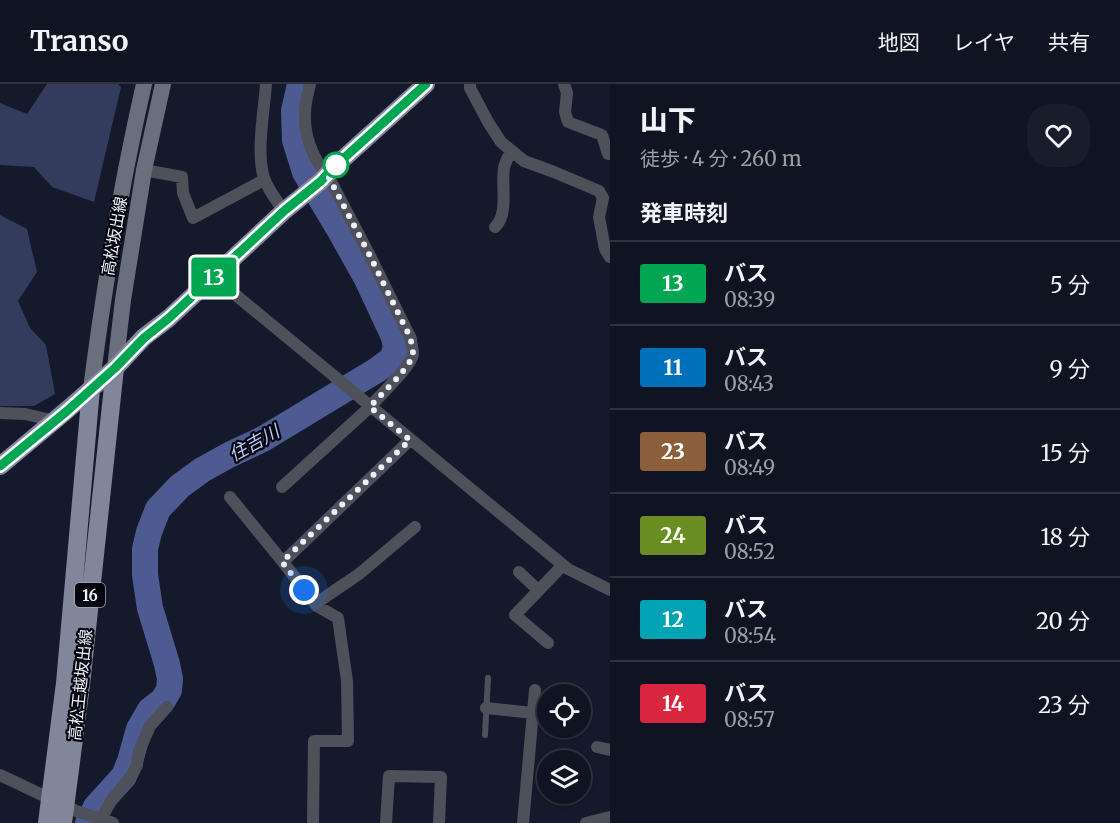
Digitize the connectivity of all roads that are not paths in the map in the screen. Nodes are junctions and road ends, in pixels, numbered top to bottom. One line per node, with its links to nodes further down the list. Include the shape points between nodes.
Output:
1 (144, 84): 19 (main road, 高松坂出線, via 115,225)
2 (163, 84): 10 (main road, 高松坂出線)
3 (266, 84): 12 (street, via 260,147)
4 (310, 84): 11 (street, via 305,112 308,145)
5 (426, 84): 11 (main road)
6 (470, 84): 8 (street, via 488,122)
7 (564, 84): 9 (street, via 568,122 602,135)
8 (511, 151): 13 (street, via 524,161 599,191); 15 (street, via 504,165 504,196 500,222)
9 (608, 154)
10 (144, 170): 12 (street, via 182,177 183,194 193,218); 18 (main road, 高松坂出線)
11 (324, 177): 14 (main road); 20 (street, via 369,254 411,339 413,353 409,365)
12 (264, 180): 14 (street)
13 (607, 198): 16 (street, via 599,217)
14 (284, 211): 17 (main road)
15 (495, 227)
16 (610, 257)
17 (214, 277): 18 (main road); 20 (street)
18 (115, 368): 19 (main road); 44 (main road, 高松王越坂出線 / 16, via 81,685)
19 (91, 389): 22 (main road); 44 (main road, 高松王越坂出線 / 16, via 65,683)
20 (370, 407): 23 (street); 25 (street)
21 (0, 413): 22 (street)
22 (55, 421): 24 (main road)
23 (410, 440): 28 (street); 29 (street)
24 (0, 466)
25 (282, 487)
26 (230, 497): 28 (street)
27 (415, 527): 33 (street, via 359,574)
28 (282, 562): 33 (street)
29 (562, 565): 31 (street); 32 (street)
30 (519, 572): 32 (street)
31 (610, 590)
32 (538, 591): 34 (street, via 515,615)
33 (315, 603): 48 (street, via 339,618 347,681 348,741 314,741)
34 (548, 643)
35 (488, 678): 38 (lane)
36 (535, 690): 39 (street)
37 (167, 707): 46 (street, via 150,726 132,776)
38 (486, 708): 39 (street); 40 (lane)
39 (533, 713): 51 (street)
40 (484, 735)
41 (597, 747): 42 (street)
42 (610, 750)
43 (0, 775): 44 (street)
44 (60, 809): 46 (street); 47 (main road, 高松王越坂出線 / 16)
45 (610, 817): 52 (street)
46 (99, 819)
47 (47, 823)
48 (313, 823)
49 (386, 823): 50 (street, via 389,776 441,777)
50 (439, 823)
51 (523, 823)
52 (586, 823)

